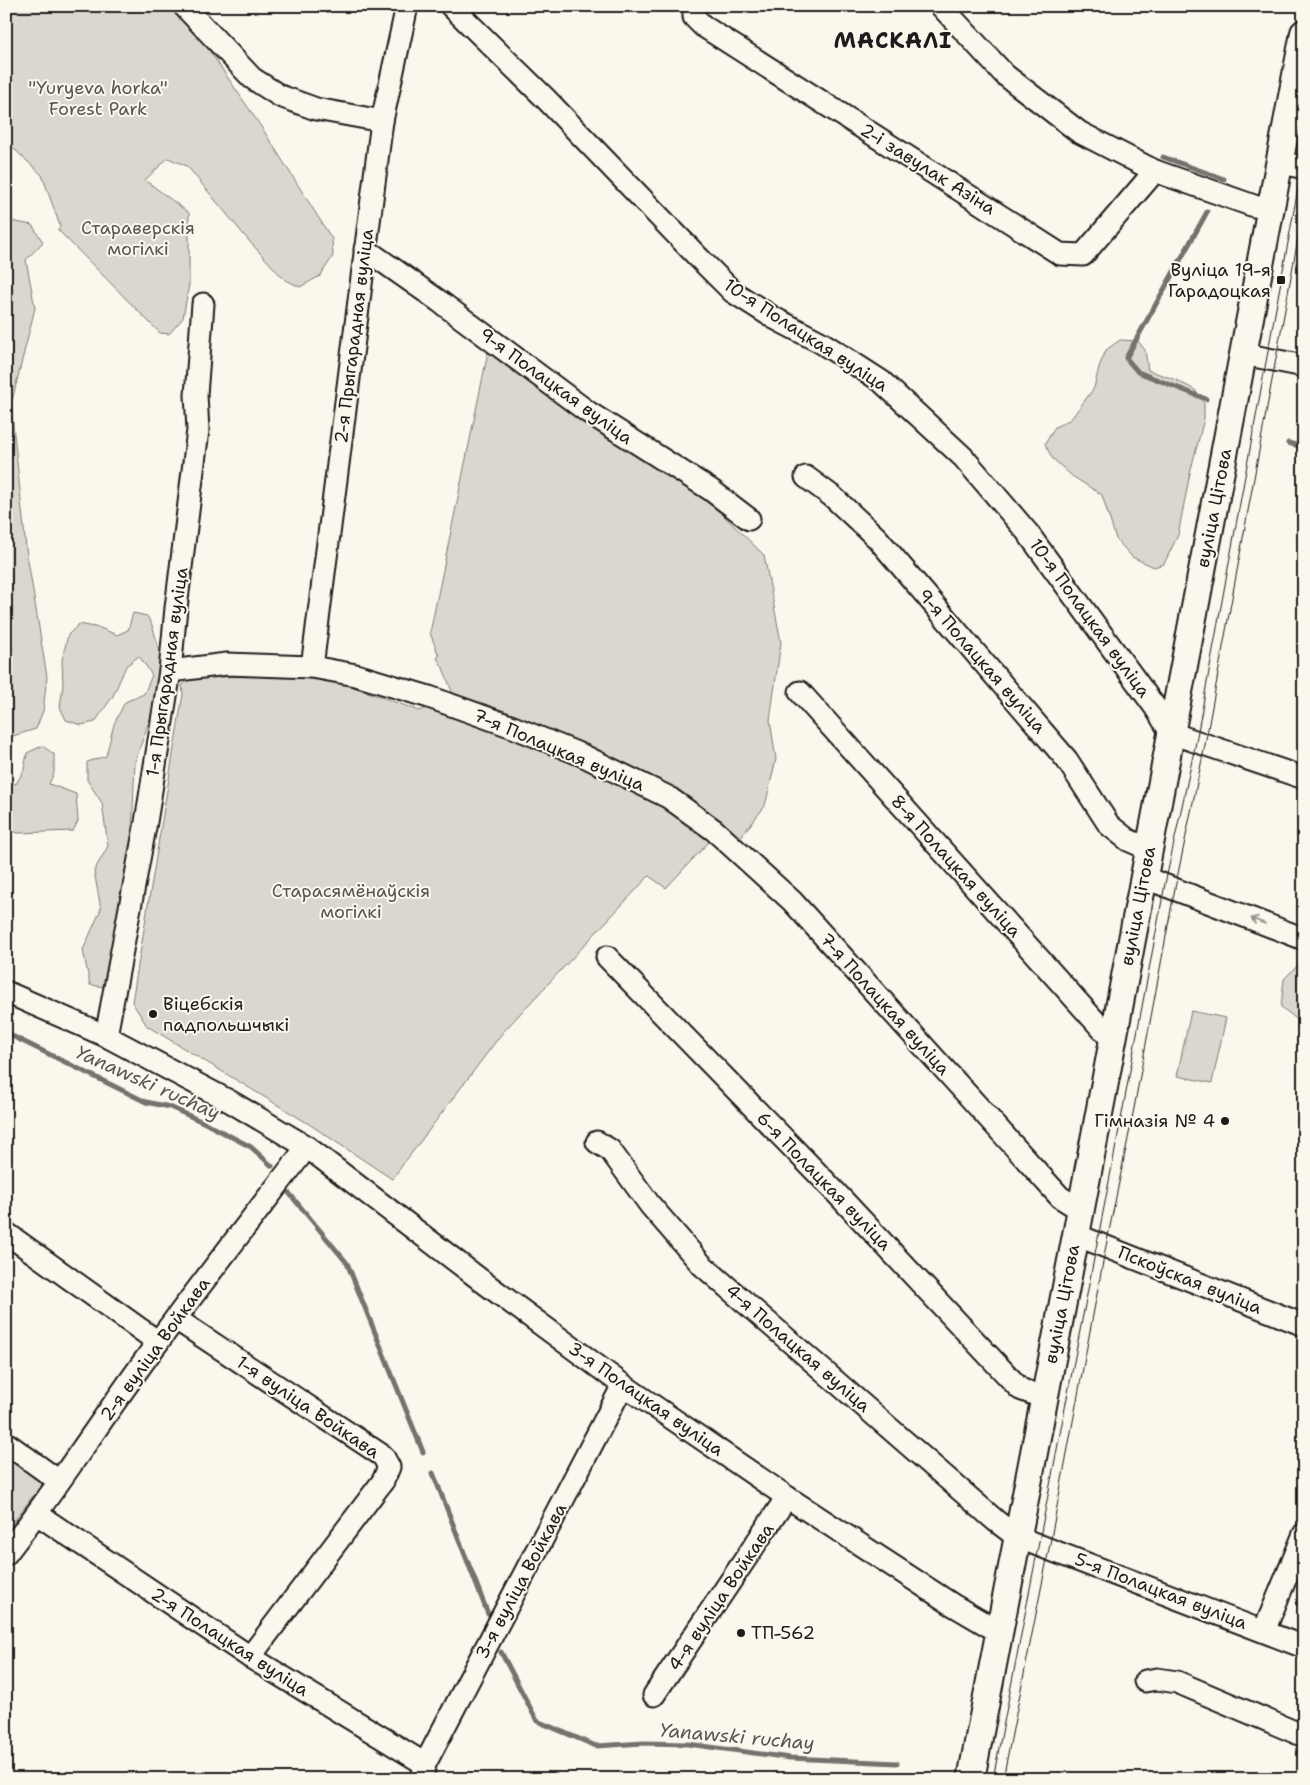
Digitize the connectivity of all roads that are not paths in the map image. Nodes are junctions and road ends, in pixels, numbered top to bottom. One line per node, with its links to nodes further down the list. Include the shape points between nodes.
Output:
1 (184, 6): 7 (street, via 252,78 280,96 316,109)
2 (407, 6): 7 (street, 2-я Прыгарадная вуліца)
3 (451, 6): 20 (street, 10-я Полацкая вуліца, via 734,292 881,381 963,457 1027,532 1155,706)
4 (694, 6): 9 (street, 2-і завулак Азіна, via 694,17 703,26 1060,254 1083,254)
5 (941, 6): 9 (street, via 1005,75 1079,132)
6 (1304, 33): 8 (main road, вуліца Цітова)
7 (382, 121): 11 (street, 2-я Прыгарадная вуліца)
8 (1292, 165): 10 (main road, вуліца Цітова)
9 (1155, 171): 10 (street)
10 (1271, 209): 13 (main road, вуліца Цітова)
11 (365, 249): 16 (street, 9-я Полацкая вуліца, via 588,412 711,490); 17 (street, 2-я Прыгарадная вуліца)
12 (203, 304): 18 (street, 1-я Прыгарадная вуліца, via 196,395 198,430)
13 (1243, 354): 14 (street); 20 (main road, вуліца Цітова)
14 (1304, 366)
15 (806, 477): 22 (street, 9-я Полацкая вуліца, via 877,538 1066,760 1109,825 1128,840)
16 (749, 519)
17 (312, 667): 18 (street, 7-я Полацкая вуліца, via 227,664); 31 (street, 7-я Полацкая вуліца, via 356,675 513,727 584,756 668,797 714,830 792,901 1060,1197)
18 (170, 671): 27 (street, 1-я Прыгарадная вуліца)
19 (800, 692): 28 (street, 8-я Полацкая вуліца)
20 (1171, 733): 21 (street); 22 (main road, вуліца Цітова)
21 (1304, 778)
22 (1149, 849): 23 (main road, вуліца Цітова)
23 (1143, 877): 24 (street, one-way to 23); 28 (main road, вуліца Цітова)
24 (1304, 939)
25 (607, 957): 38 (street, 6-я Полацкая вуліца, via 825,1181 1020,1389)
26 (6, 992): 27 (street, 3-я Полацкая вуліца)
27 (106, 1036): 30 (street, 3-я Полацкая вуліца, via 231,1102)
28 (1112, 1040): 31 (main road, вуліца Цітова)
29 (597, 1142): 44 (street, 4-я Полацкая вуліца, via 610,1150 650,1205 702,1265)
30 (307, 1147): 34 (street, 2-я вуліца Войкава); 37 (street, 3-я Полацкая вуліца)
31 (1081, 1210): 33 (main road, вуліца Цітова)
32 (6, 1233): 36 (street)
33 (1076, 1235): 35 (street, Пскоўская вуліца); 38 (main road, вуліца Цітова)
34 (176, 1319): 36 (street, 2-я вуліца Войкава); 49 (street, 1-я вуліца Войкава, via 383,1456 389,1467 384,1481)
35 (1304, 1325)
36 (158, 1342): 40 (street, 2-я вуліца Войкава)
37 (623, 1385): 41 (street, 3-я Полацкая вуліца); 53 (street, 3-я вуліца Войкава)
38 (1044, 1398): 44 (main road, вуліца Цітова)
39 (6, 1443): 40 (street)
40 (59, 1481): 42 (street, 2-я вуліца Войкава)
41 (787, 1498): 47 (street, 3-я Полацкая вуліца); 51 (street, 4-я вуліца Войкава)
42 (37, 1514): 45 (street, 2-я вуліца Войкава); 49 (street, 2-я Полацкая вуліца)
43 (1304, 1534): 46 (street)
44 (1017, 1537): 46 (street, 5-я Полацкая вуліца); 47 (main road, вуліца Цітова)
45 (6, 1554)
46 (1264, 1631): 48 (street, 5-я Полацкая вуліца)
47 (999, 1632): 54 (main road, вуліца Цітова)
48 (1304, 1647)
49 (250, 1657): 53 (street, 2-я Полацкая вуліца)
50 (1145, 1681): 52 (street, via 1157,1678 1177,1682)
51 (654, 1695)
52 (1304, 1736)
53 (423, 1772)
54 (971, 1779)

